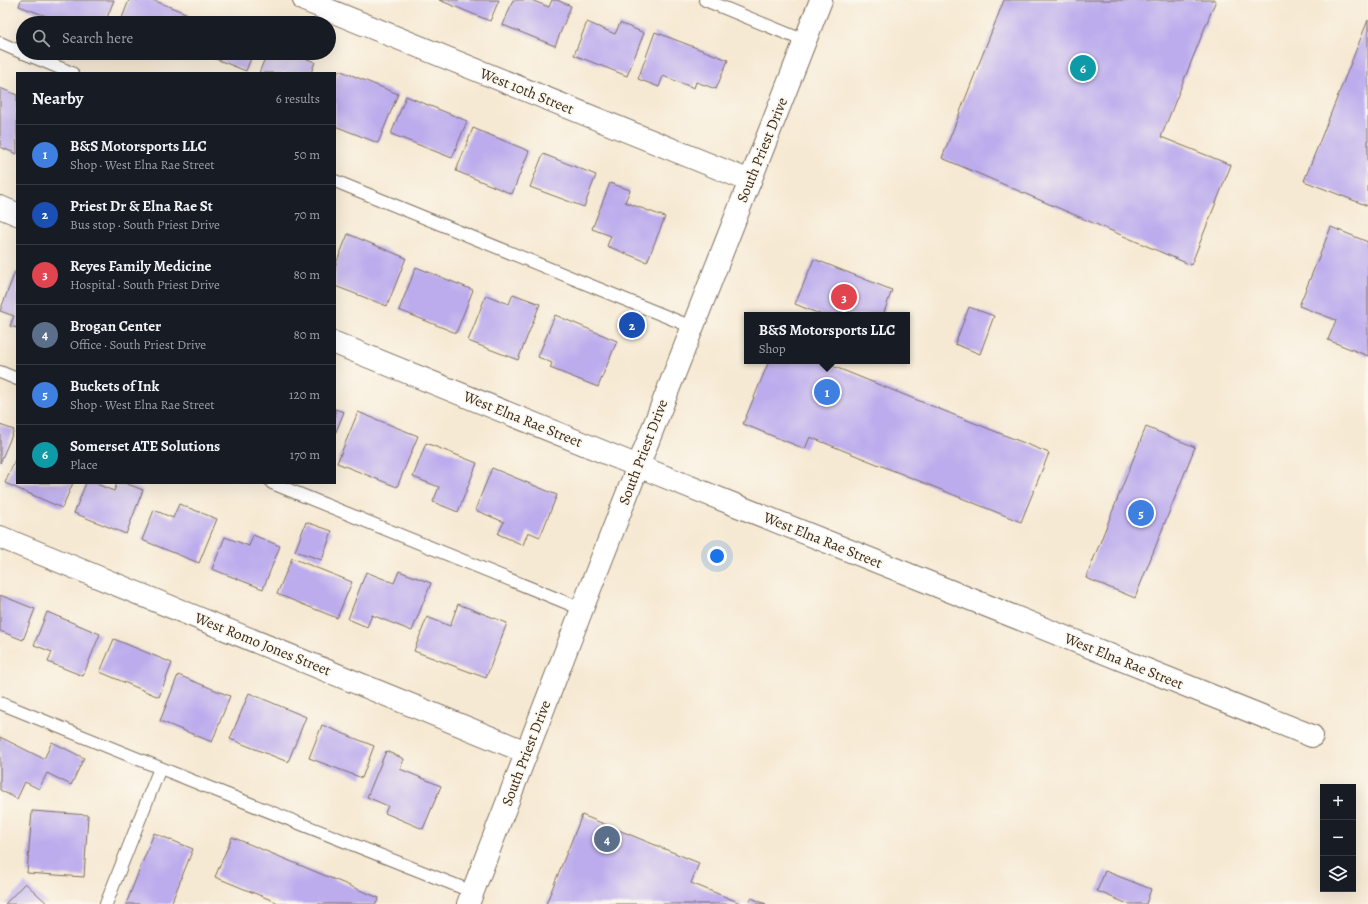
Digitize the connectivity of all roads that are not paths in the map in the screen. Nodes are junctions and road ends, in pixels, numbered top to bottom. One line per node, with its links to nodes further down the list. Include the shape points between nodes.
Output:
1 (304, 0): 10 (street, West 10th Street)
2 (705, 0): 4 (lane)
3 (821, 0): 4 (street, South Priest Drive)
4 (805, 41): 10 (street, South Priest Drive)
5 (0, 43): 6 (lane)
6 (16, 50)
7 (40, 60): 8 (lane)
8 (70, 72)
9 (336, 181): 13 (lane)
10 (750, 181): 13 (street, South Priest Drive)
11 (0, 207): 12 (street)
12 (16, 214)
13 (692, 327): 17 (street, South Priest Drive)
14 (336, 343): 17 (street, West Elna Rae Street)
15 (0, 372): 16 (lane)
16 (16, 379)
17 (638, 466): 20 (street, South Priest Drive); 22 (street, West Elna Rae Street)
18 (274, 484): 20 (lane)
19 (0, 537): 23 (street, West Romo Jones Street)
20 (582, 609): 23 (street, South Priest Drive)
21 (0, 703): 24 (lane)
22 (1312, 736)
23 (526, 752): 25 (street, South Priest Drive)
24 (160, 768): 25 (lane); 26 (lane)
25 (470, 898)
26 (106, 904)

